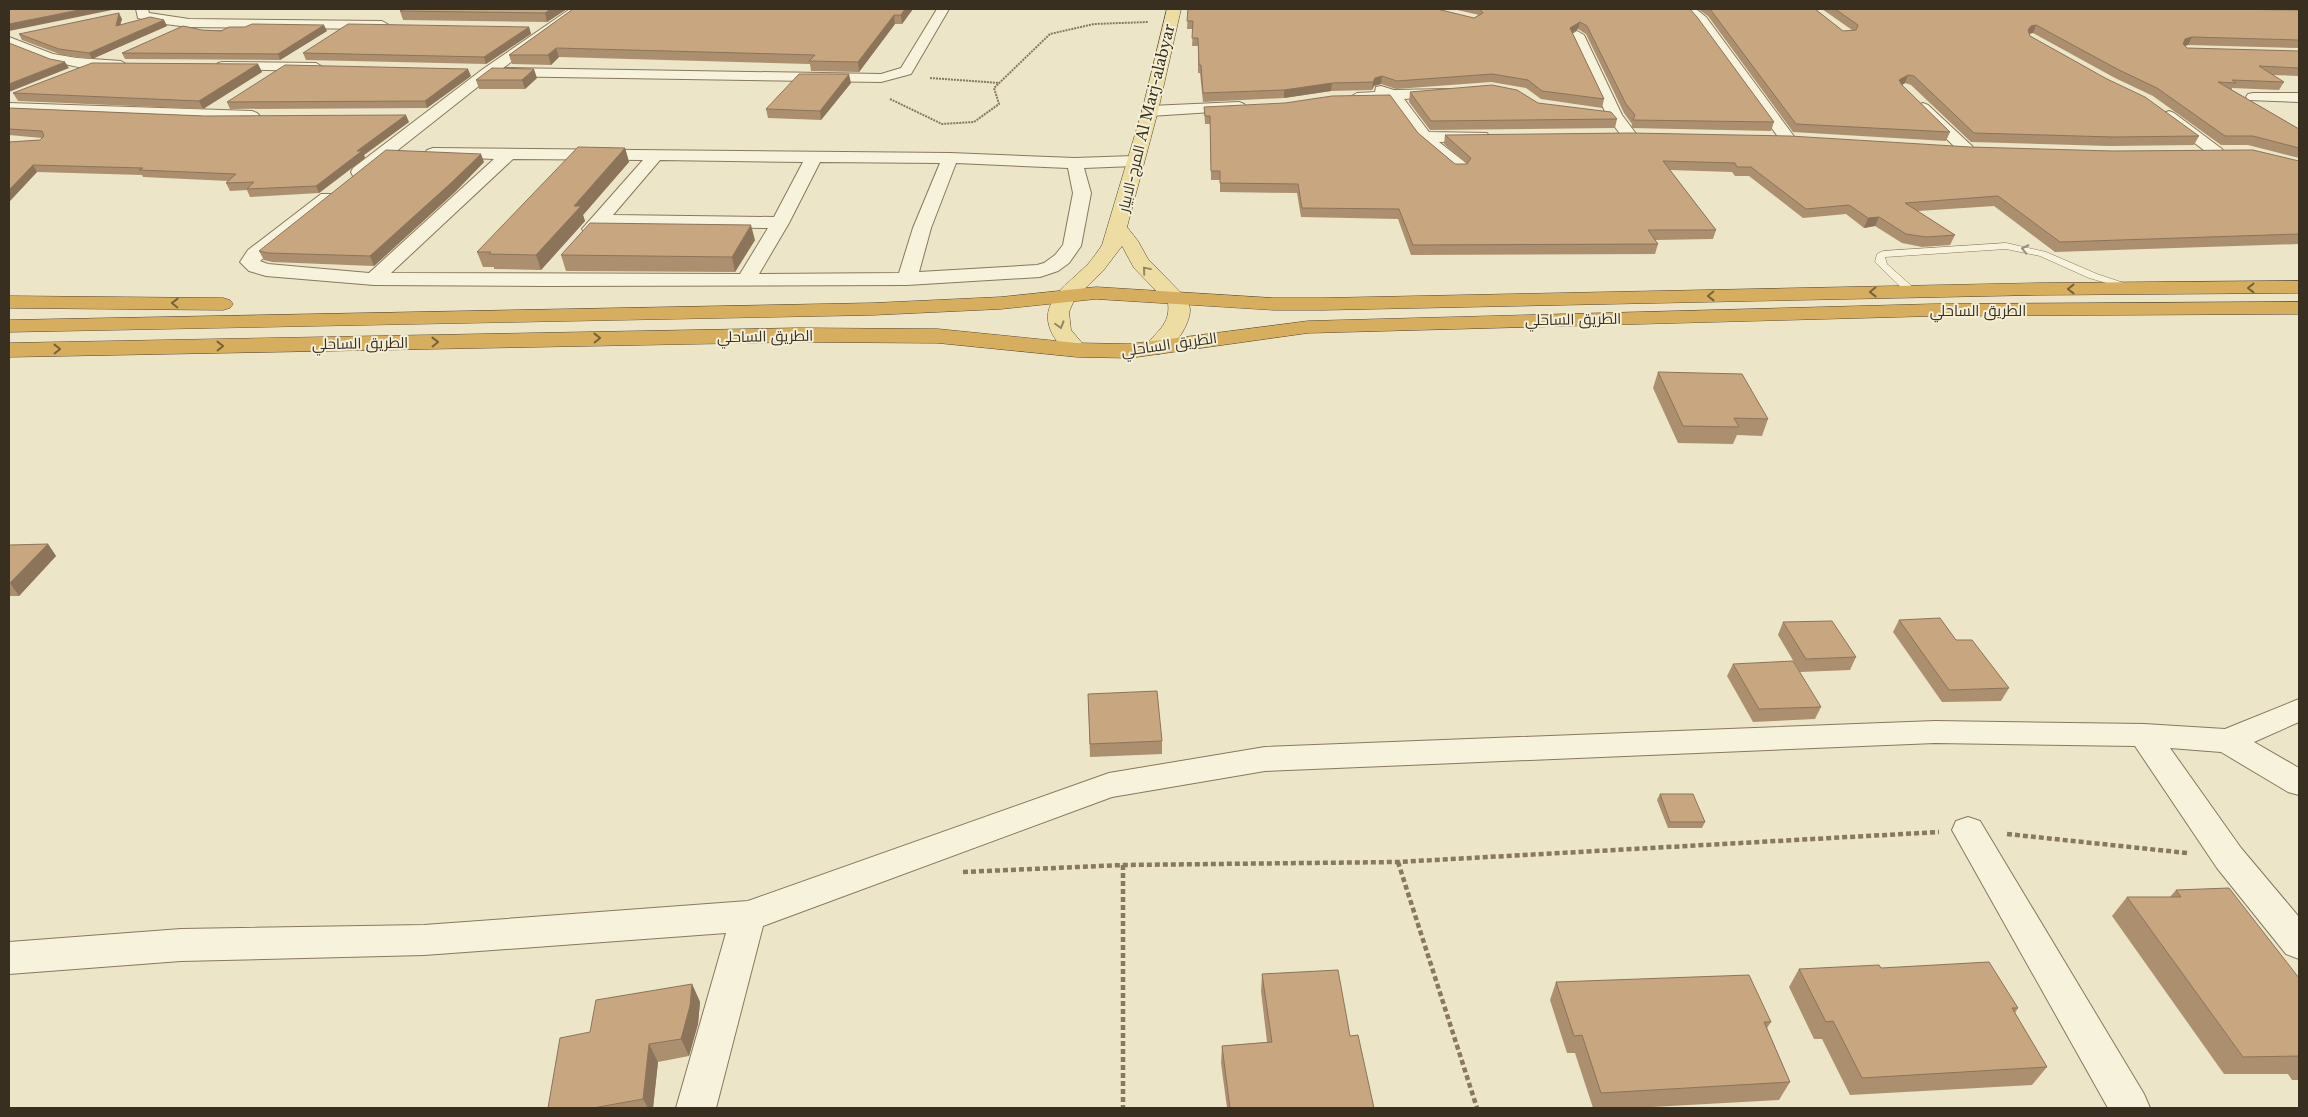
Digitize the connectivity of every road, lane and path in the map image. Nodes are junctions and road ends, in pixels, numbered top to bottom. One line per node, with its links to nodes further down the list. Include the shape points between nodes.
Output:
1 (139, 9): 7 (street, via 143,15 157,19)
2 (262, 9): 8 (street)
3 (578, 9): 12 (street)
4 (943, 9): 29 (street, via 906,71)
5 (1689, 9): 56 (street, via 1701,20)
6 (1172, 15): 31 (path, via 1094,24 1050,34); 43 (main road, المرج-الابيار Al Marj-alabyar)
7 (189, 23): 8 (street); 14 (street)
8 (239, 24): 9 (street)
9 (348, 25): 10 (street); 17 (street)
10 (398, 26)
11 (528, 28): 12 (street)
12 (547, 28): 27 (street)
13 (28, 32): 16 (street)
14 (167, 34)
15 (1576, 35): 49 (street)
16 (9, 36)
17 (324, 40)
18 (9, 42): 21 (street, via 59,61)
19 (308, 51): 24 (street)
20 (124, 53): 21 (street)
21 (90, 65): 22 (street); 28 (street)
22 (138, 66)
23 (206, 66): 24 (street)
24 (283, 66): 25 (street); 30 (street)
25 (332, 68)
26 (468, 71): 27 (street)
27 (488, 72): 29 (street); 45 (street)
28 (67, 76)
29 (881, 78): 31 (path, via 945,77); 31 (path, via 869,93 893,100 942,124 974,122 999,104 994,88)
30 (260, 81)
31 (1000, 83)
32 (1377, 83): 34 (street, via 1381,90)
33 (1457, 91): 34 (street)
34 (1394, 96): 37 (street); 54 (street)
35 (1911, 96): 59 (street)
36 (2253, 97): 38 (street)
37 (1340, 98)
38 (2299, 98)
39 (12, 101): 46 (street)
40 (230, 101): 46 (street)
41 (1258, 106): 43 (street)
42 (2154, 106): 62 (street, via 2224,152)
43 (1150, 111): 67 (main road, المرج-الابيار Al Marj-alabyar)
44 (1594, 112): 49 (street)
45 (432, 115): 48 (street); 61 (street)
46 (206, 116): 47 (street)
47 (263, 116)
48 (404, 116)
49 (1616, 116): 50 (street)
50 (1629, 134): 51 (street); 52 (street)
51 (1610, 135)
52 (1648, 135)
53 (1500, 136): 54 (street)
54 (1424, 137): 69 (street)
55 (1769, 138): 56 (street)
56 (1787, 138): 57 (street)
57 (1807, 140)
58 (1946, 148): 59 (street)
59 (1966, 150): 60 (street)
60 (1985, 150)
61 (385, 152): 63 (street); 76 (street, via 255,254 250,262 266,270)
62 (2187, 152)
63 (508, 154): 64 (street); 76 (street)
64 (656, 155): 65 (street); 70 (street)
65 (814, 157): 66 (street); 71 (street)
66 (950, 158): 68 (street); 77 (street, via 922,228)
67 (1134, 160): 68 (street); 72 (main road, المرج-الابيار Al Marj-alabyar)
68 (1075, 163): 77 (street, via 1082,193 1072,246 1052,267 1020,273)
69 (1460, 167)
70 (598, 220): 71 (street); 73 (street)
71 (780, 223): 75 (street)
72 (1118, 228): 82 (main road, المرج-الابيار Al Marj-alabyar, via 1112,246 1096,267); 83 (main road, المرج-الابيار Al Marj-alabyar, one-way to 72, via 1153,279)
73 (577, 245)
74 (558, 266): 78 (street)
75 (747, 278): 77 (street); 78 (street)
76 (374, 279): 78 (street)
77 (907, 279)
78 (545, 280)
79 (2299, 287): 80 (highway, one-way to 80)
80 (2137, 288): 81 (highway, one-way to 81); 81 (lane, one-way to 81, via 2093,276 2043,254 2006,246 1880,256 1883,266)
81 (1911, 292): 83 (highway, one-way to 83, via 1323,304 1274,304); 86 (highway)
82 (1066, 296): 83 (highway); 87 (highway, via 930,308); 91 (main road, المرج-الابيار Al Marj-alabyar, one-way to 91, via 1061,303 1058,320 1067,340)
83 (1175, 296): 89 (main road, via 1179,314 1177,322)
84 (9, 302): 87 (highway, one-way to 84, via 288,306)
85 (2299, 308): 86 (highway, الطريق الساحلي)
86 (1934, 310): 89 (highway, الطريق الساحلي, via 1308,327)
87 (469, 316): 88 (highway)
88 (9, 326)
89 (1155, 348): 91 (highway, الطريق الساحلي)
90 (9, 350): 91 (highway, الطريق الساحلي, one-way to 91, via 798,335 938,336)
91 (1078, 350)
92 (2299, 710): 94 (street)
93 (2144, 735): 94 (street); 97 (street); 101 (street, via 1935,732 1265,759 1109,785)
94 (2227, 741): 95 (street)
95 (2299, 783)
96 (1968, 830): 97 (path); 98 (path); 107 (street)
97 (2229, 858): 102 (street)
98 (1398, 862): 99 (path); 106 (path)
99 (1123, 865): 100 (path); 105 (path)
100 (956, 872)
101 (748, 916): 103 (street, via 424,940 181,945); 104 (street)
102 (2299, 943)
103 (9, 958)
104 (696, 1108)
105 (1123, 1108)
106 (1477, 1108)
107 (2130, 1108)

